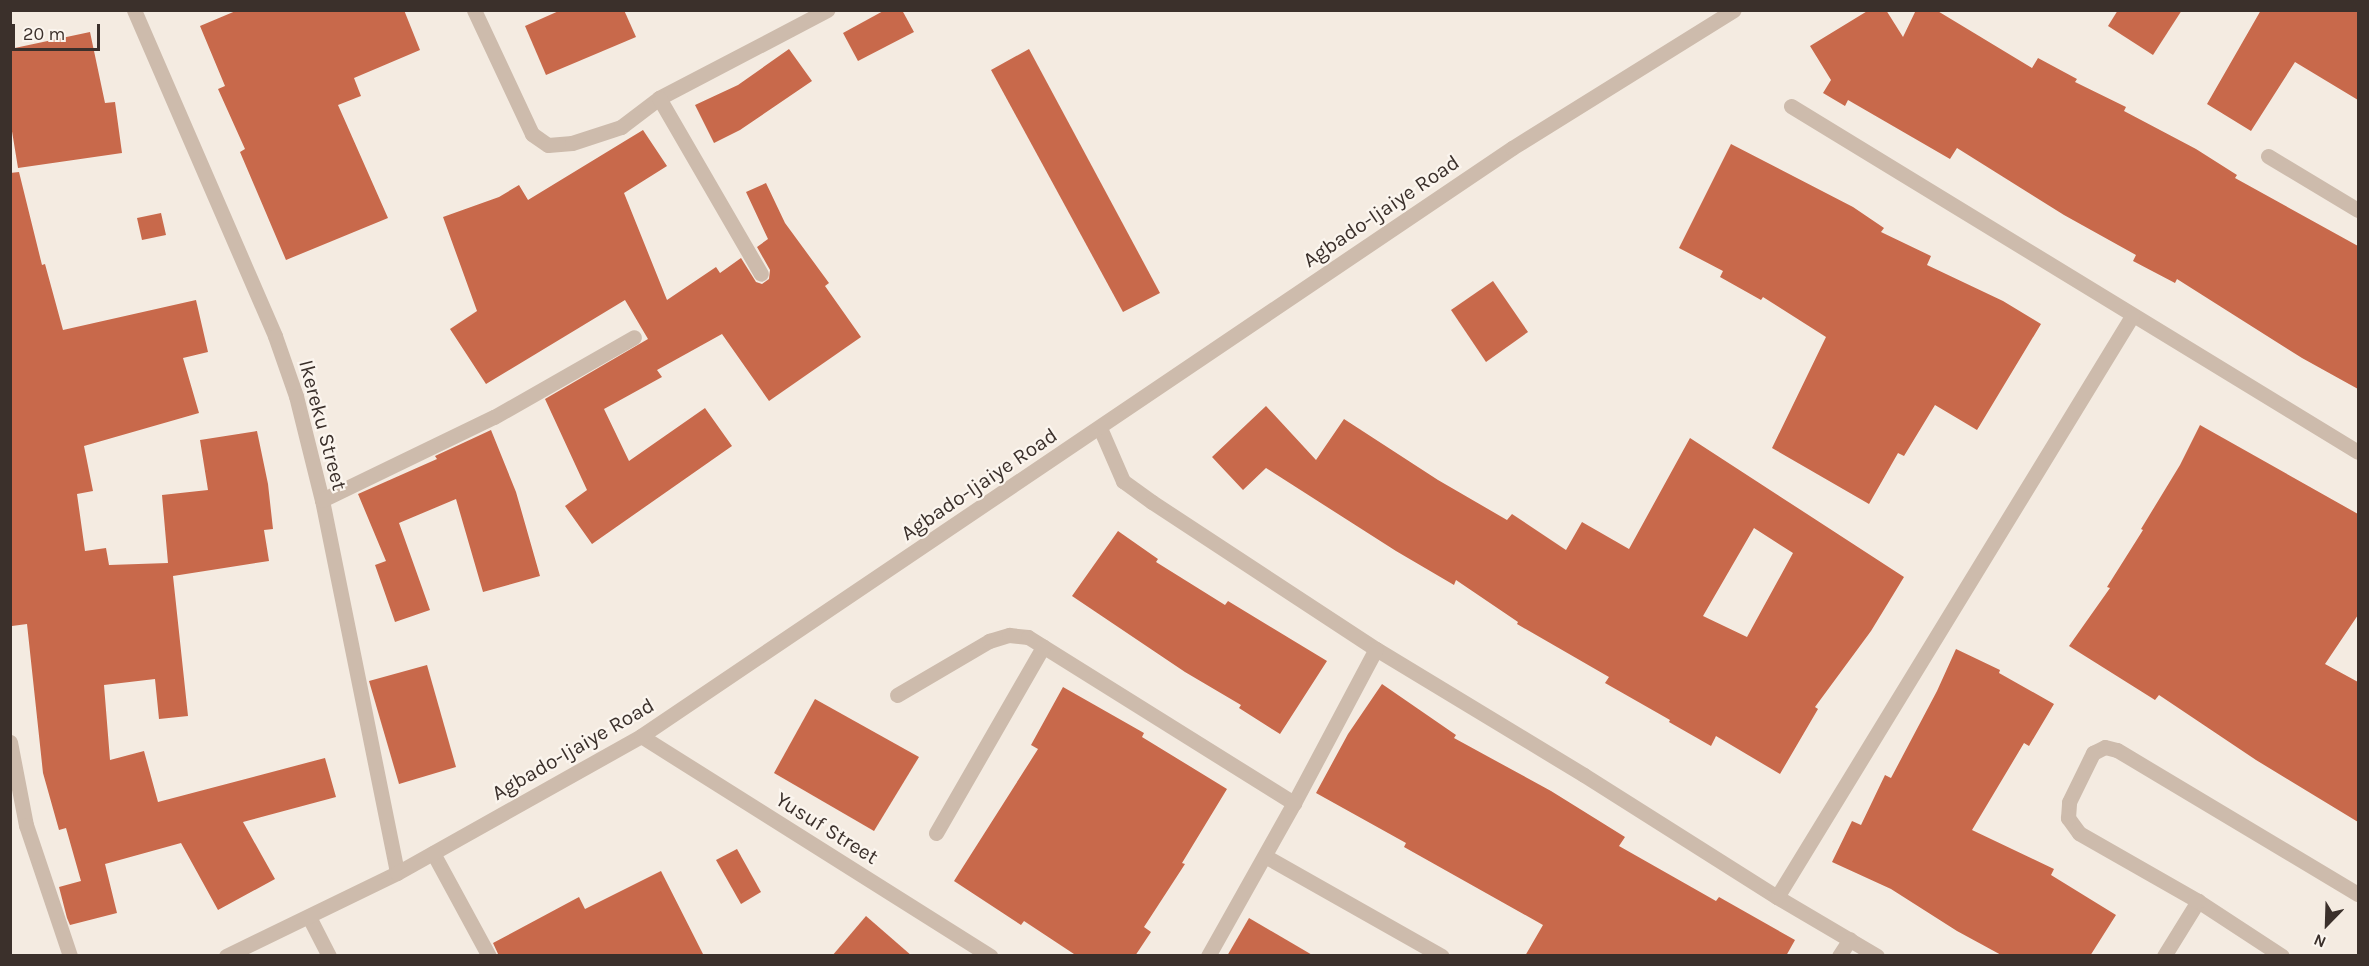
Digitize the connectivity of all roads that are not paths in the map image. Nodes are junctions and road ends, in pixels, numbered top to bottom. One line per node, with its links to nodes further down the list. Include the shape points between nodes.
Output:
1 (134, 10): 14 (street, Ikereku Street, via 275,336 296,396)
2 (474, 10): 5 (street, via 532,134 548,145 572,144 621,127)
3 (827, 10): 5 (street)
4 (1734, 10): 12 (street, Agbado-Ijaiye Road, via 1512,147)
5 (659, 98): 9 (street)
6 (1791, 106): 10 (street)
7 (2268, 156): 8 (street)
8 (2358, 210)
9 (761, 274)
10 (2132, 316): 13 (street); 26 (street)
11 (634, 337): 14 (street, via 494,417)
12 (1100, 428): 16 (street, via 1123,481); 18 (street, Agbado-Ijaiye Road)
13 (2358, 452)
14 (322, 500): 24 (street, Ikereku Street)
15 (1043, 646): 17 (street, via 1028,637 1009,635 989,641); 20 (street); 21 (street)
16 (1376, 649): 20 (street); 26 (street)
17 (897, 695)
18 (641, 736): 22 (street, Agbado-Ijaiye Road); 34 (street, Yusuf Street)
19 (10, 742): 30 (street, via 26,825)
20 (1294, 803): 23 (street)
21 (936, 833)
22 (433, 853): 24 (street, Agbado-Ijaiye Road); 33 (street)
23 (1265, 856): 35 (street); 36 (street)
24 (397, 873): 28 (street, Agbado-Ijaiye Road)
25 (2358, 894): 27 (street, via 2116,750 2104,747 2093,753 2069,802 2068,818 2079,833)
26 (1777, 897): 29 (street)
27 (2198, 901): 39 (street); 40 (street)
28 (309, 917): 31 (street, Agbado-Ijaiye Road); 32 (street)
29 (1850, 939): 37 (street); 38 (street)
30 (70, 956)
31 (226, 956)
32 (329, 956)
33 (489, 956)
34 (991, 956)
35 (1208, 956)
36 (1442, 956)
37 (1839, 956)
38 (1877, 956)
39 (2164, 956)
40 (2282, 956)

